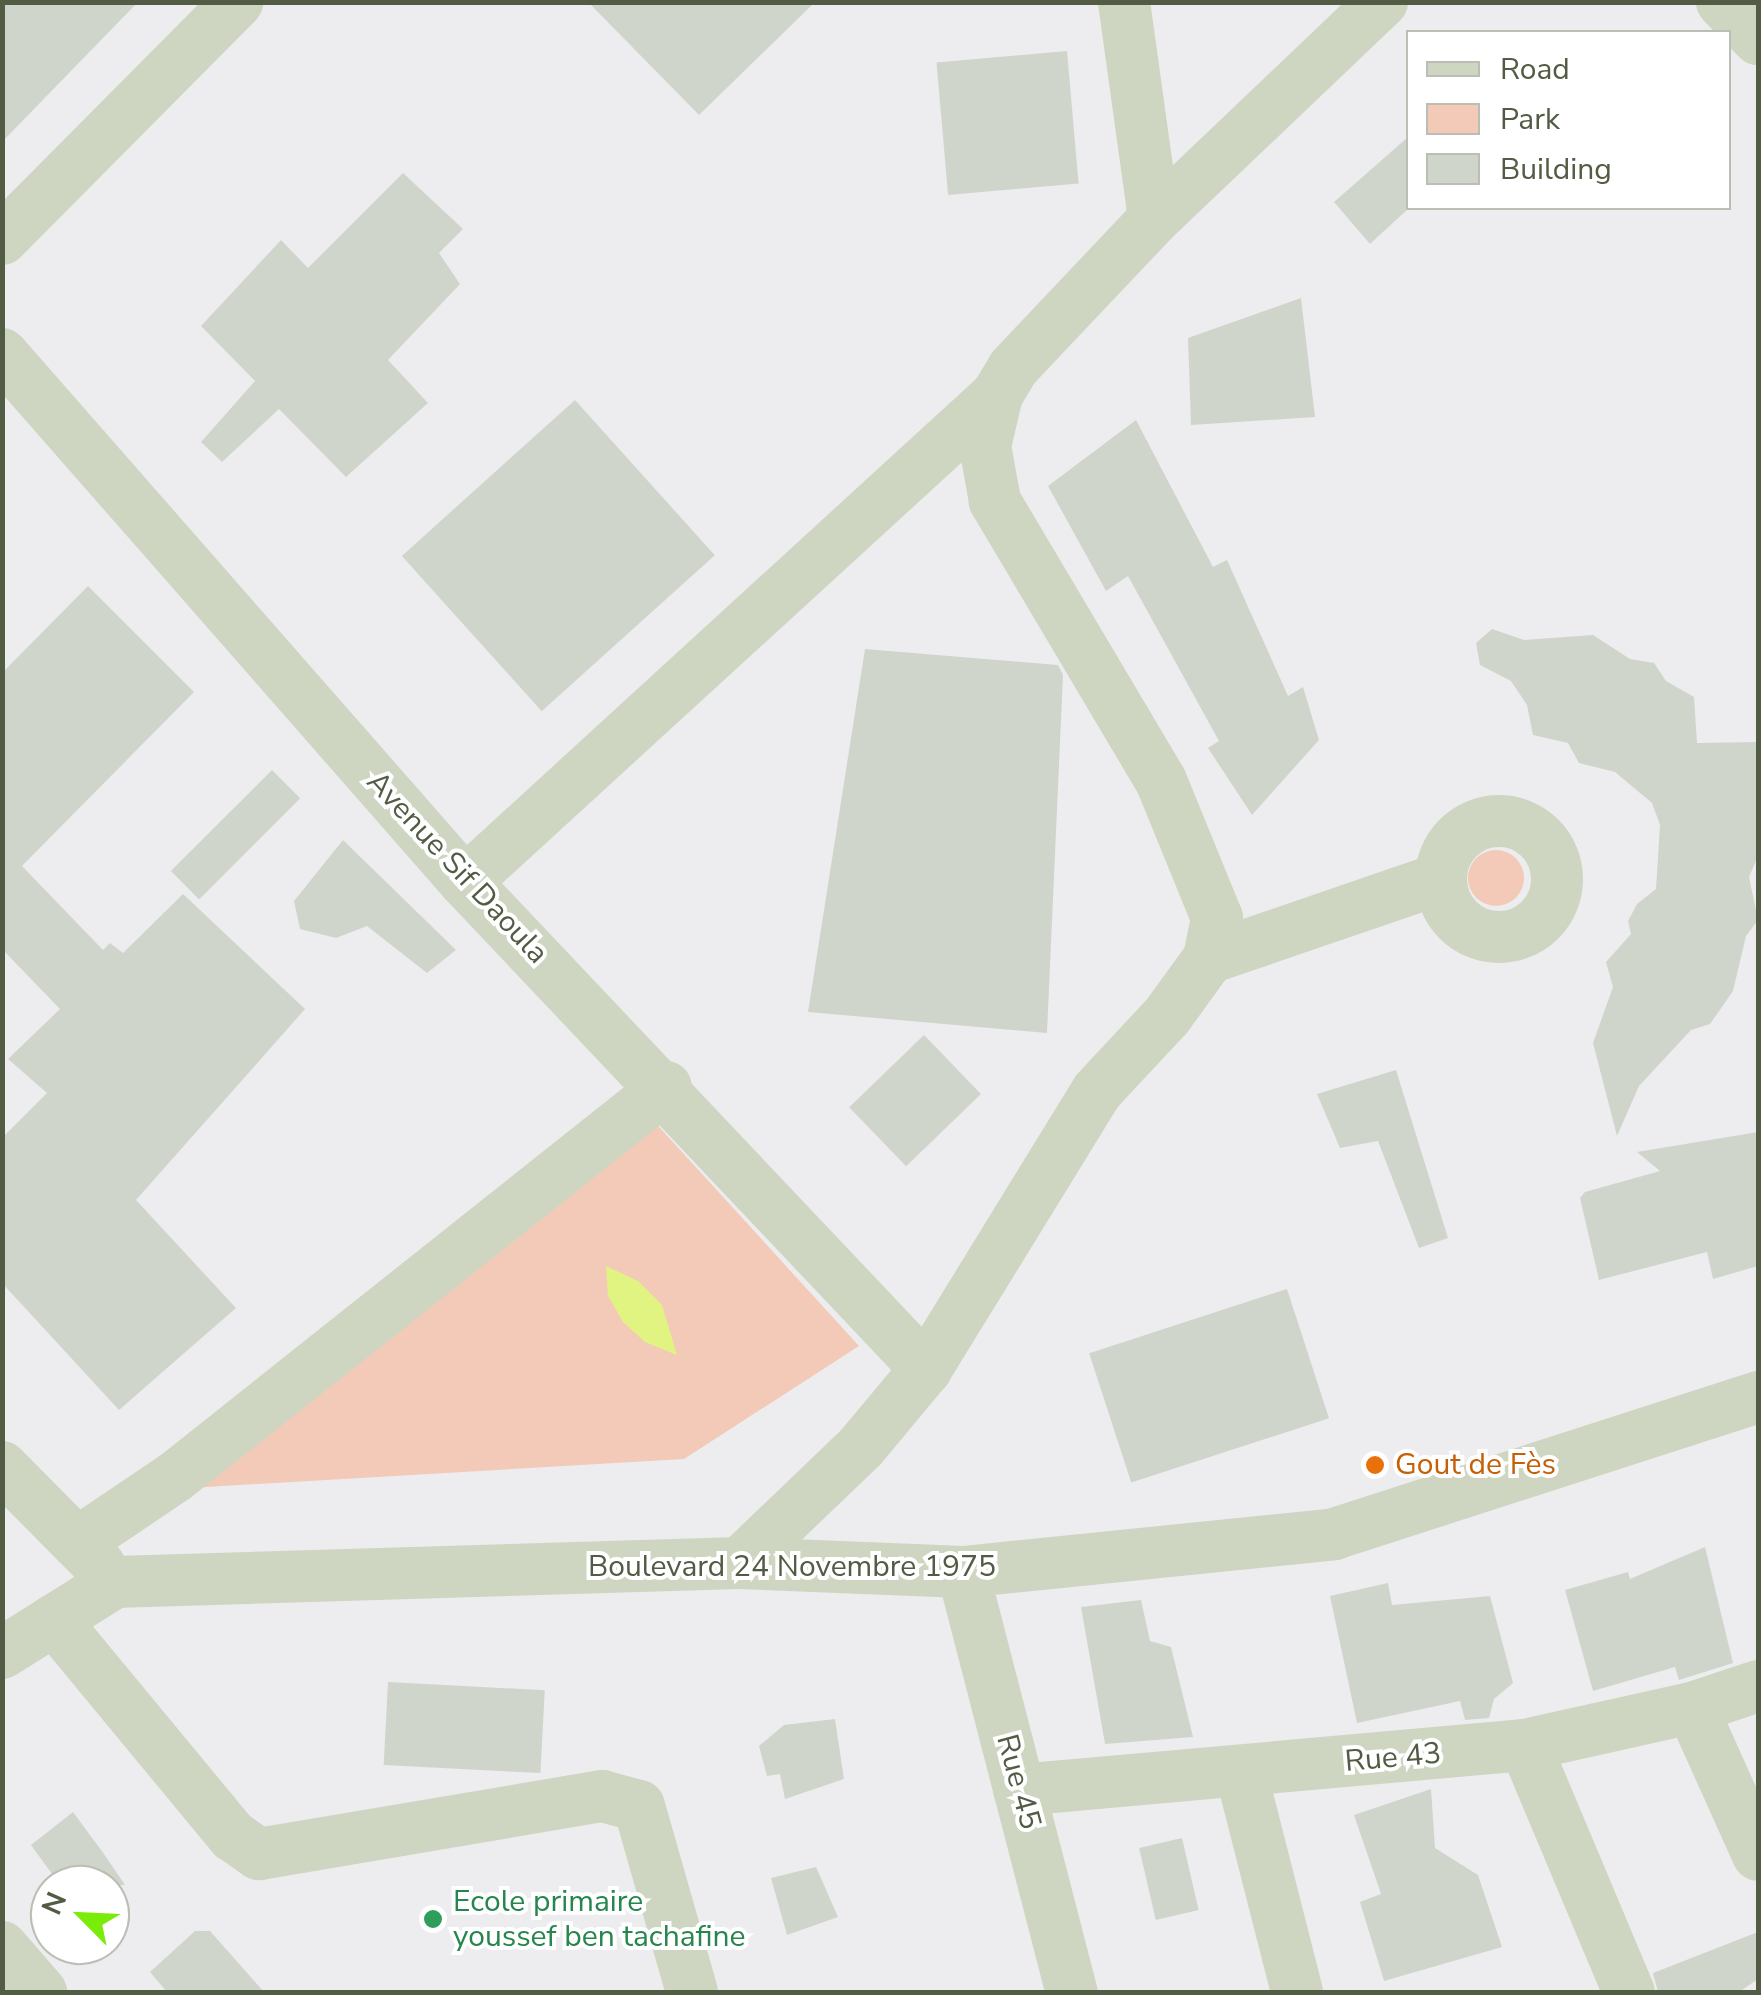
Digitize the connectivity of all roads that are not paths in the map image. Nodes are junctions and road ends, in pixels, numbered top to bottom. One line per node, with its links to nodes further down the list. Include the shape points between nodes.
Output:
1 (237, 2): 7 (street)
2 (1124, 2): 6 (street)
3 (1382, 2): 6 (street)
4 (1722, 2): 5 (street)
5 (1758, 39)
6 (1154, 219): 9 (street, via 1012,368)
7 (2, 239)
8 (2, 354): 11 (street, Avenue Sif Daoula)
9 (997, 395): 11 (street); 12 (street, via 985,446 995,501 1161,780 1217,918)
10 (1440, 879): 12 (street)
11 (465, 882): 13 (street, Avenue Sif Daoula)
12 (1208, 958): 14 (street, via 1167,1016 1097,1090)
13 (666, 1087): 14 (street, Avenue Sif Daoula); 17 (street, via 175,1476)
14 (926, 1369): 18 (street, via 862,1447)
15 (1758, 1398): 19 (street, Boulevard 24 Novembre 1975, via 1334,1534)
16 (2, 1468): 17 (street)
17 (76, 1543): 20 (street)
18 (740, 1563): 19 (street, Boulevard 24 Novembre 1975); 20 (street, Boulevard 24 Novembre 1975)
19 (963, 1572): 27 (street, Rue 45)
20 (115, 1582): 21 (street)
21 (54, 1620): 22 (street); 31 (street, via 233,1836 259,1854 602,1796 638,1806)
22 (2, 1653)
23 (1758, 1686): 24 (street, Rue 43)
24 (1692, 1708): 25 (street, Rue 43); 28 (street)
25 (1525, 1746): 26 (street, Rue 43); 34 (street)
26 (1241, 1772): 27 (street, Rue 43); 33 (street)
27 (1020, 1790): 32 (street, Rue 45)
28 (1758, 1856)
29 (2, 1947): 30 (street)
30 (41, 1992)
31 (692, 1992)
32 (1072, 1992)
33 (1298, 1992)
34 (1629, 1992)

